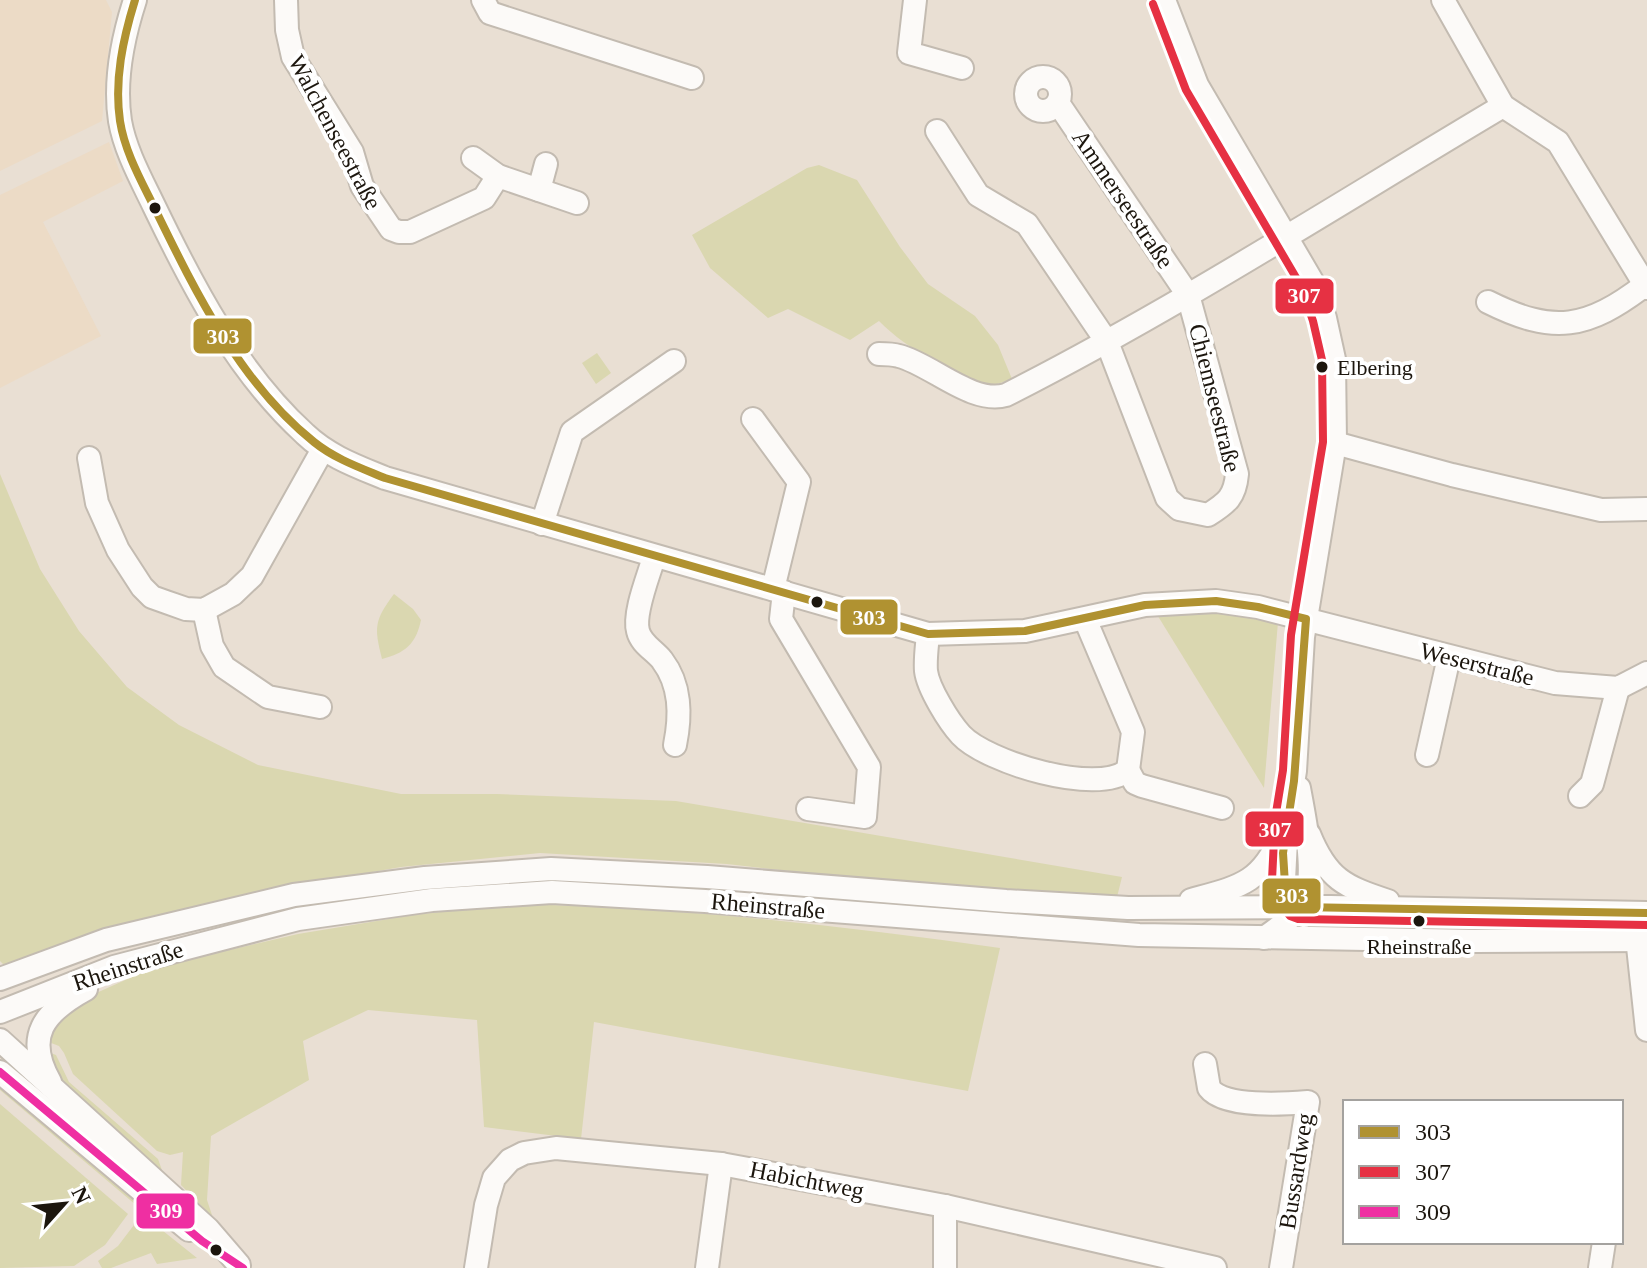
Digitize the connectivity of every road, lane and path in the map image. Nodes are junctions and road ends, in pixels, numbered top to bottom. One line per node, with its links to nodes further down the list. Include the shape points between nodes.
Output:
1 (135, 0): 26 (street, Weserstraße, via 121,68 119,114 127,145 182,265 239,359)
2 (286, 0): 14 (street, Walchenseestraße, via 293,57 352,152 362,186 391,229 410,232 484,198)
3 (483, 0): 8 (street, via 490,13)
4 (915, 0): 7 (street, via 909,53)
5 (1164, 0): 17 (street, via 1197,85)
6 (1443, 0): 10 (street)
7 (962, 68)
8 (692, 78)
9 (1058, 103): 19 (street, Ammerseestraße)
10 (1503, 106): 17 (street); 18 (street, via 1558,142)
11 (937, 131): 21 (street, via 978,195 1027,224)
12 (473, 158): 14 (street)
13 (546, 164): 15 (street)
14 (498, 176): 15 (street)
15 (539, 190): 16 (street)
16 (577, 203)
17 (1286, 236): 19 (street, Ammerseestraße); 25 (street, via 1312,281 1325,318 1334,359)
18 (1646, 286): 20 (street, via 1581,322 1520,318)
19 (1188, 295): 21 (street, Ammerseestraße); 21 (street, Chiemseestraße, via 1237,474 1228,503 1208,515 1179,509 1167,498)
20 (1488, 302)
21 (1107, 342): 22 (street, Ammerseestraße, via 996,398 900,356)
22 (879, 354)
23 (674, 361): 29 (street, via 572,432)
24 (753, 419): 31 (street, via 799,482)
25 (1335, 443): 28 (street, via 1601,510); 34 (street)
26 (323, 449): 29 (street, Weserstraße, via 385,478); 32 (street, via 252,576)
27 (89, 458): 32 (street, via 97,503 142,587 152,597)
28 (1647, 509)
29 (542, 524): 30 (street, Weserstraße)
30 (654, 557): 31 (street, Weserstraße); 40 (street, via 638,611 638,631 673,680 681,717)
31 (778, 591): 35 (street, Weserstraße); 45 (street, via 781,619 869,767 865,817)
32 (204, 610): 39 (street, via 212,646 224,667 268,697)
33 (1085, 619): 34 (street, Weserstraße, via 1145,605 1216,601); 35 (street, Weserstraße, via 1025,631); 42 (street, via 1131,724)
34 (1306, 619): 36 (street, Weserstraße); 46 (street)
35 (928, 634): 42 (street, via 927,678 968,742 988,754 1068,778 1116,777)
36 (1449, 657): 38 (street, Weserstraße, via 1555,683); 41 (street)
37 (1647, 673): 38 (street)
38 (1618, 688): 43 (street, via 1592,784)
39 (320, 707)
40 (675, 745)
41 (1427, 755)
42 (1128, 770): 44 (street, via 1142,786)
43 (1580, 796)
44 (1222, 808)
45 (808, 809)
46 (1296, 822): 47 (street, via 1254,876); 48 (street, via 1284,880); 49 (street, via 1342,882)
47 (1166, 907): 48 (street, Rheinstraße); 55 (street, Rheinstraße, via 551,869 294,895 106,940)
48 (1298, 907): 49 (street, Rheinstraße); 51 (street); 52 (street)
49 (1409, 908): 50 (street, Rheinstraße)
50 (1641, 913): 53 (street)
51 (1264, 938): 52 (street, Rheinstraße); 54 (street, Rheinstraße, via 1088,932 552,892 432,900 298,919)
52 (1326, 938): 53 (street, Rheinstraße)
53 (1642, 940): 57 (street)
54 (114, 967): 56 (street, Rheinstraße); 61 (street, via 104,980 65,1000 43,1025 37,1051)
55 (0, 979)
56 (0, 1012)
57 (1647, 1030)
58 (0, 1040): 61 (street)
59 (1205, 1064): 70 (street, Bussardweg, via 1214,1095 1277,1105 1308,1102)
60 (0, 1072): 65 (street, via 202,1241)
61 (56, 1092): 65 (street, via 208,1229)
62 (721, 1164): 63 (street, Habichtweg); 66 (street, Habichtweg, via 578,1149 524,1153 494,1178); 67 (street)
63 (945, 1206): 68 (street); 69 (street, Habichtweg)
64 (1604, 1244): 71 (street)
65 (241, 1266)
66 (476, 1268)
67 (707, 1268)
68 (945, 1268)
69 (1215, 1268)
70 (1281, 1268)
71 (1600, 1268)

